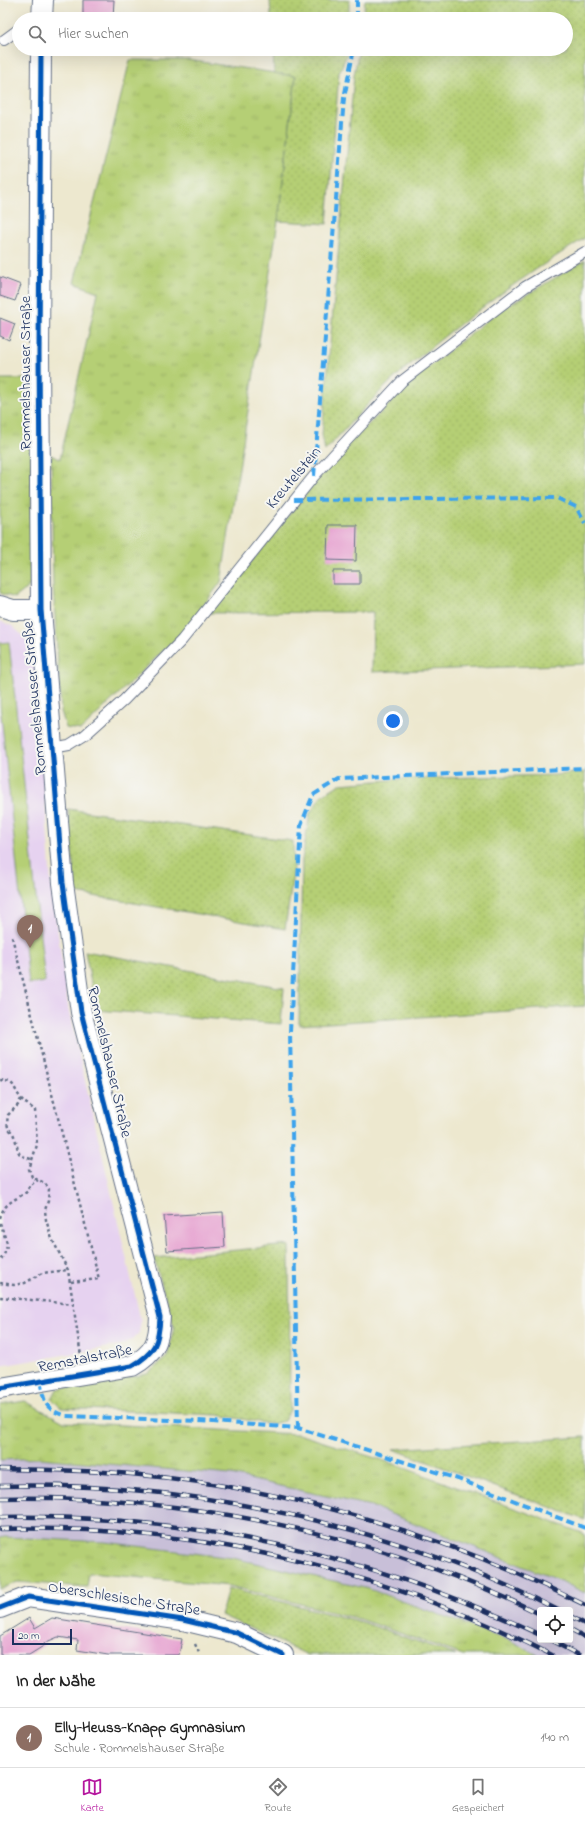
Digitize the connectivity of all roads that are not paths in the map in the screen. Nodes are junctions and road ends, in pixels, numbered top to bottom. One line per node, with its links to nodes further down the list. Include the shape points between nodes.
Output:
1 (12, 34): 2 (lane)
2 (4, 40)
3 (41, 56): 6 (street, Rommelshauser Straße)
4 (585, 252): 7 (lane, Kreutelstein, via 525,287 402,381 309,482 182,640 85,736 69,745)
5 (0, 606): 6 (street, via 13,610)
6 (41, 610): 7 (street, Rommelshauser Straße)
7 (52, 748): 8 (street, Rommelshauser Straße, via 63,883 81,1012 160,1316)
8 (159, 1333): 9 (street, Remstalstraße, via 154,1349 145,1359 132,1366)
9 (0, 1388)
10 (0, 1608): 11 (street, Oberschlesische Straße, via 28,1597 183,1620 237,1633)
11 (282, 1655)

